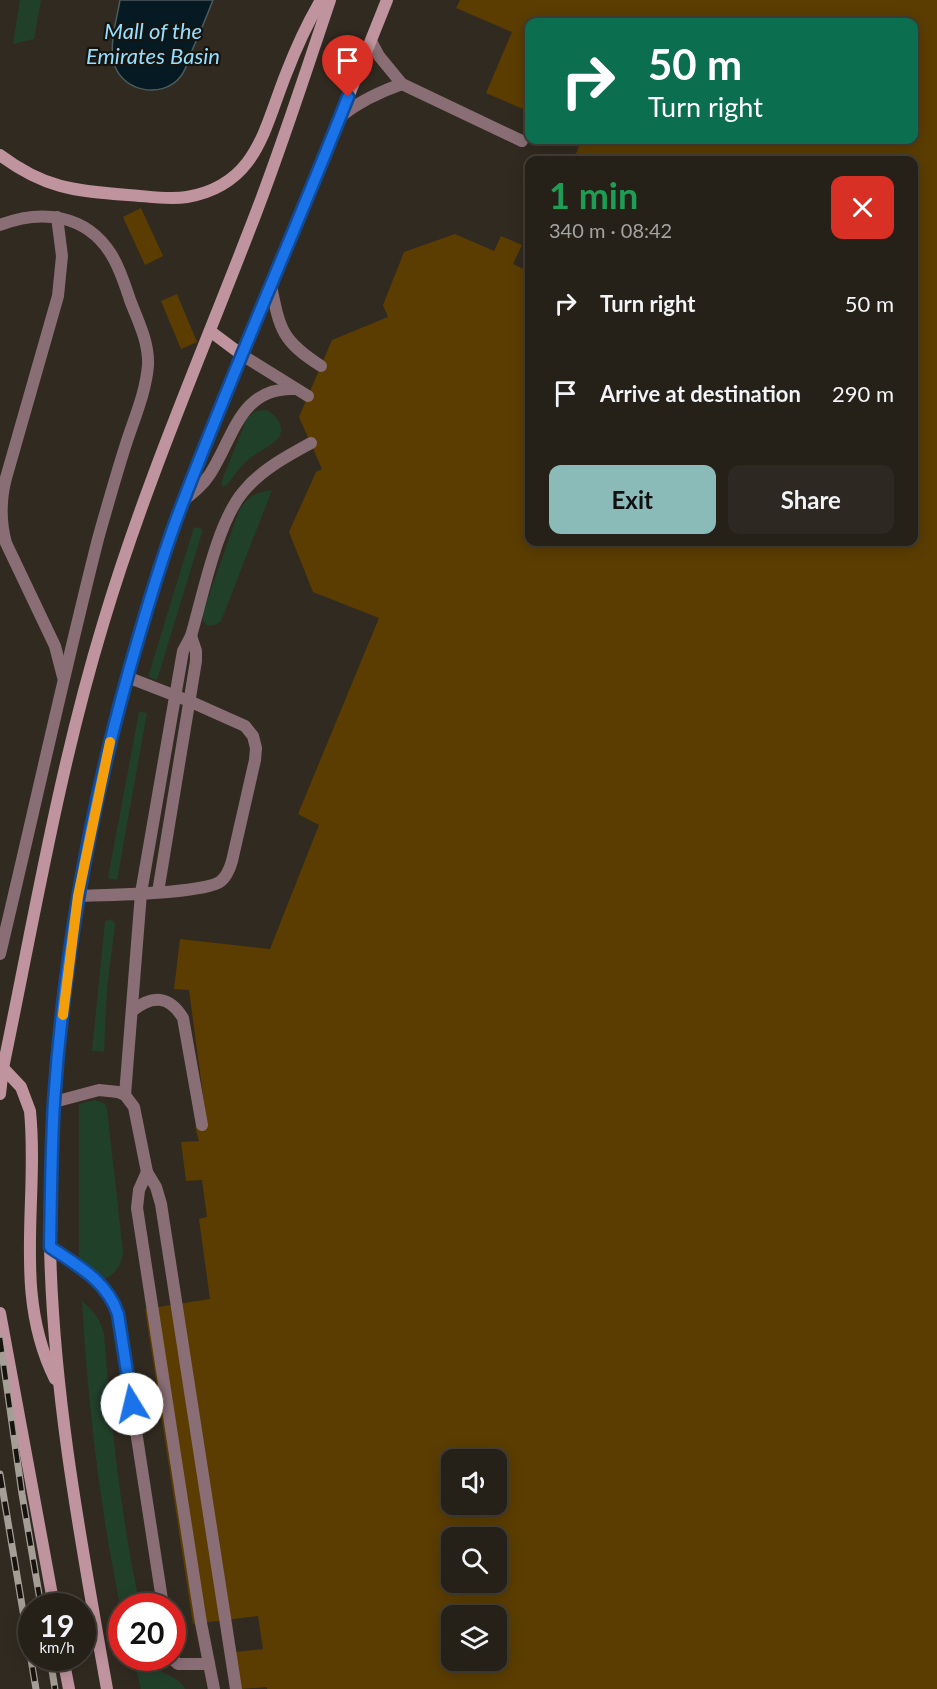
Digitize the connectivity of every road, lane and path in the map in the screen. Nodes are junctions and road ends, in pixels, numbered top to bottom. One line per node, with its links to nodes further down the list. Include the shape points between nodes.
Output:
1 (321, 0): 8 (street, via 294,54 262,140 244,166 218,186 203,193 171,198 80,191 37,179)
2 (330, 0): 12 (street, via 257,212)
3 (387, 0): 4 (street)
4 (371, 41): 5 (lane); 6 (street)
5 (402, 84): 6 (lane, via 378,92); 7 (lane)
6 (341, 116): 11 (street)
7 (522, 141)
8 (0, 155)
9 (57, 217): 10 (lane, via 28,217); 21 (lane, via 62,256 58,296 1,504 6,543 55,646); 21 (lane, via 84,226 105,245 119,270 148,354 144,388 106,512)
10 (0, 225)
11 (271, 286): 13 (street); 14 (lane, via 283,332 301,353)
12 (210, 331): 13 (street); 29 (street, via 162,448 103,622 56,801)
13 (242, 355): 15 (lane); 18 (street)
14 (321, 366)
15 (296, 389): 16 (lane); 18 (lane, via 272,391 246,408 211,474)
16 (308, 396)
17 (311, 443): 19 (lane, via 258,477 232,508)
18 (184, 500): 20 (street)
19 (191, 636): 22 (lane, via 183,651); 23 (lane, via 196,651)
20 (127, 677): 22 (lane); 26 (street)
21 (64, 683): 27 (lane)
22 (175, 696): 23 (lane); 25 (lane)
23 (189, 701): 24 (lane); 24 (lane, via 245,726 255,742 255,760 228,872 211,886)
24 (158, 892): 25 (lane)
25 (141, 893): 26 (lane); 28 (lane)
26 (78, 896): 32 (street)
27 (0, 954)
28 (132, 1011): 31 (lane); 33 (lane, via 146,1001 164,1000 183,1018)
29 (2, 1067): 30 (street); 37 (street, via 21,1087 30,1111 30,1291 39,1340)
30 (0, 1094)
31 (125, 1095): 32 (lane, via 99,1090); 34 (lane, via 134,1107)
32 (54, 1102): 35 (street)
33 (202, 1125)
34 (147, 1172): 41 (lane, via 137,1208); 46 (lane, via 161,1204)
35 (50, 1247): 37 (street); 39 (lane, via 98,1281 116,1308)
36 (0, 1313): 38 (street)
37 (59, 1385): 44 (street, via 67,1458)
38 (52, 1593)
39 (161, 1593)
40 (186, 1664): 41 (lane)
41 (208, 1664): 45 (lane)
42 (66, 1671): 43 (street)
43 (69, 1689)
44 (106, 1689)
45 (214, 1689)
46 (236, 1689)

